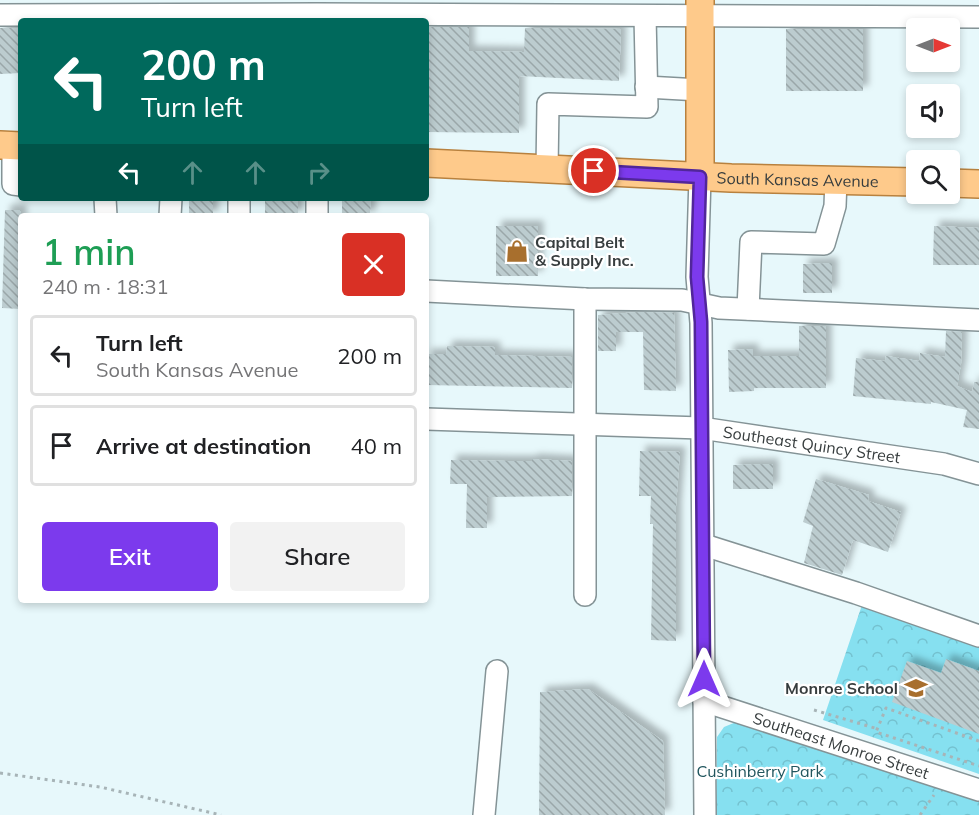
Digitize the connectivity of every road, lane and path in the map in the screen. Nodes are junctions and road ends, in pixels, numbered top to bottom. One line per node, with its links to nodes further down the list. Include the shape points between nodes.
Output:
1 (700, 8): 4 (street); 5 (street); 7 (main road)
2 (317, 12): 3 (street); 4 (street)
3 (0, 15)
4 (645, 16): 6 (street)
5 (979, 17)
6 (646, 87): 7 (street); 10 (street, via 647,107 548,104)
7 (700, 90): 11 (main road)
8 (12, 146): 16 (street, via 13,184)
9 (429, 164): 10 (main road, South Kansas Avenue)
10 (547, 169): 11 (main road, South Kansas Avenue)
11 (700, 177): 12 (main road, South Kansas Avenue); 19 (street)
12 (836, 180): 13 (main road, South Kansas Avenue); 20 (street, via 835,206 824,244 751,242)
13 (906, 182)
14 (960, 183): 15 (main road)
15 (979, 184)
16 (18, 185)
17 (429, 291): 18 (street)
18 (585, 299): 19 (street, via 682,300); 23 (street)
19 (699, 304): 20 (street); 24 (street)
20 (748, 309): 21 (street)
21 (979, 320)
22 (429, 419): 23 (street, Southeast Quincy Street)
23 (585, 425): 24 (street, Southeast Quincy Street); 27 (street)
24 (701, 428): 25 (street, Southeast Quincy Street, via 944,464); 26 (street)
25 (979, 474)
26 (704, 545): 28 (street); 30 (street)
27 (585, 595)
28 (979, 636)
29 (497, 671): 39 (street)
30 (704, 701): 36 (street, Southeast Monroe Street); 40 (street)
31 (814, 710): 32 (path)
32 (878, 729): 33 (path, via 886,708); 34 (path, via 876,732)
33 (979, 741)
34 (979, 766)
35 (0, 773): 38 (path, via 100,787)
36 (941, 777): 37 (street, Southeast Monroe Street); 41 (path, via 937,792)
37 (979, 790)
38 (221, 815)
39 (484, 815)
40 (705, 815)
41 (920, 815)

